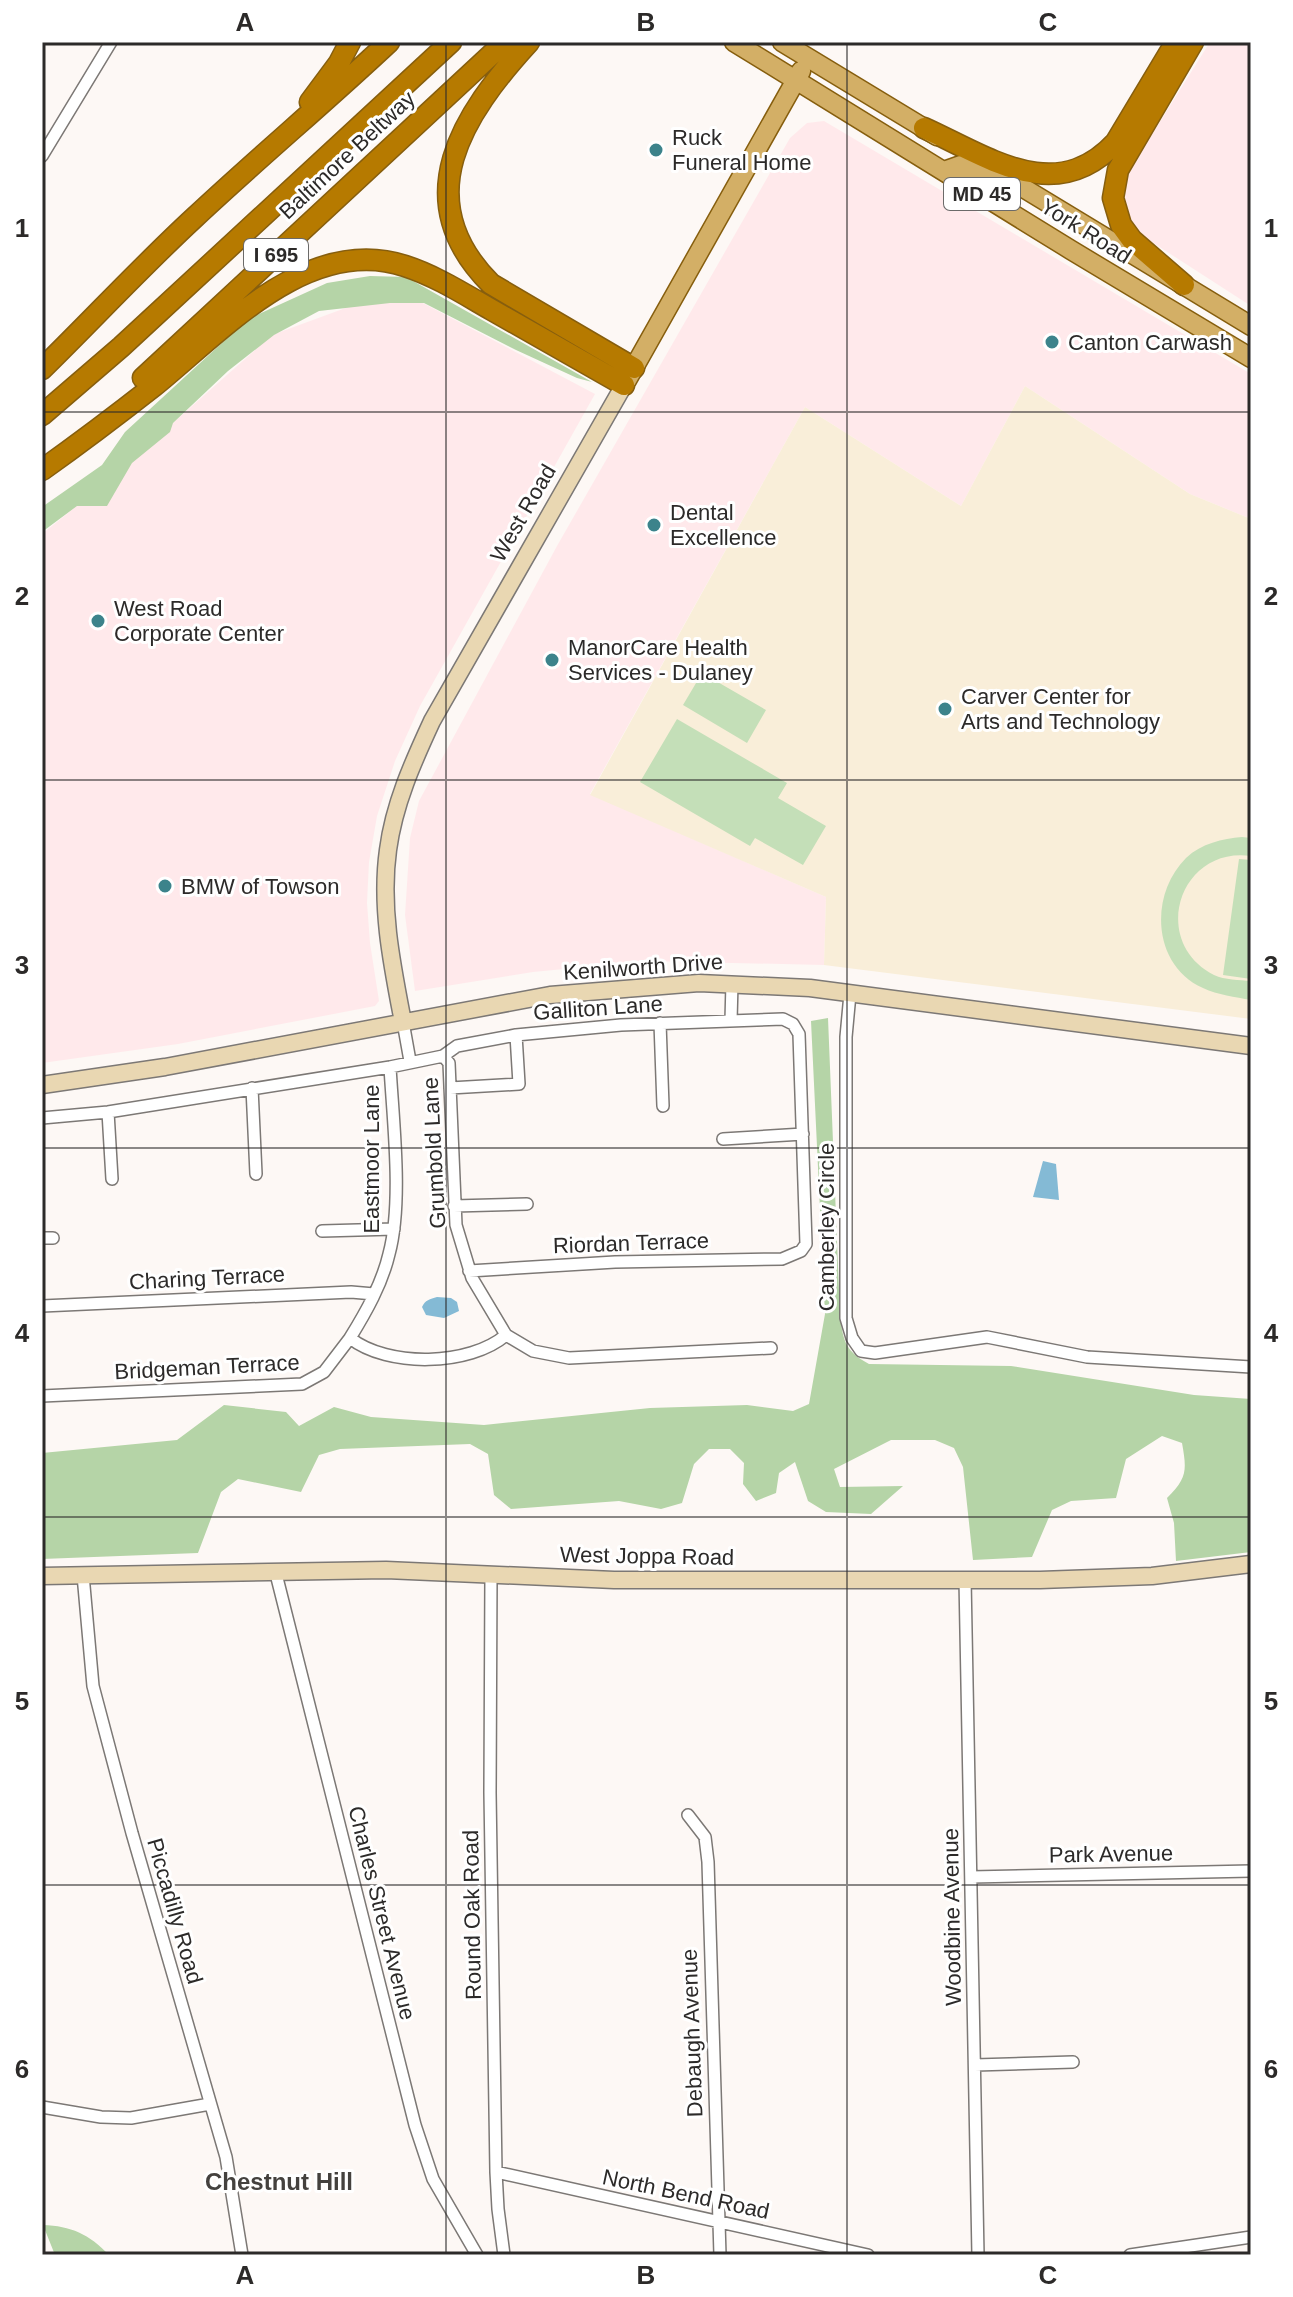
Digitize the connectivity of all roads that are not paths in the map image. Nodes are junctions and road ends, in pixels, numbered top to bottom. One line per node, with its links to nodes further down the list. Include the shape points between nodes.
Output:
1 (111, 42): 15 (street)
2 (350, 42): 14 (highway)
3 (389, 42): 14 (highway)
4 (451, 42): 23 (highway, Baltimore Beltway / I 695)
5 (505, 42): 24 (highway, Baltimore Beltway / I 695, via 147,374)
6 (529, 42): 22 (highway, via 488,91 457,148 447,195 454,223 465,252 491,284)
7 (734, 42): 12 (main road, York Road / MD 45)
8 (782, 42): 11 (main road, York Road / MD 45)
9 (1176, 42): 13 (highway, via 1116,142 1079,170 1036,175)
10 (1193, 42): 18 (highway, via 1118,170 1113,198 1132,240)
11 (808, 58): 12 (main road, West Road); 13 (main road, York Road / MD 45)
12 (796, 79): 16 (main road, York Road / MD 45); 22 (main road, West Road)
13 (924, 128): 17 (main road, York Road / MD 45)
14 (286, 132): 21 (highway)
15 (42, 156)
16 (944, 171): 17 (main road, via 968,166 1025,200); 20 (main road, York Road / MD 45)
17 (1056, 208): 18 (main road, York Road / MD 45)
18 (1184, 285): 19 (main road, York Road / MD 45)
19 (1251, 326)
20 (1251, 358)
21 (42, 369)
22 (629, 376): 25 (highway, via 434,277 385,261 343,261 304,275 243,311); 29 (street, West Road, via 440,708 407,777 386,870 387,927)
23 (42, 415)
24 (42, 463)
25 (42, 470)
26 (732, 983): 27 (street, Kenilworth Drive); 28 (street); 29 (street, Kenilworth Drive, via 550,995)
27 (850, 994): 32 (street, Kenilworth Drive); 56 (street, Camberley Circle, via 846,1318 861,1351 987,1337 1087,1357)
28 (731, 1021): 30 (street, Galliton Lane); 42 (street, Galliton Lane, via 783,1019 793,1024 799,1034)
29 (403, 1022): 34 (street); 36 (street, Kenilworth Drive)
30 (660, 1023): 31 (street, Galliton Lane); 39 (street)
31 (516, 1035): 33 (street, Galliton Lane, via 457,1046); 38 (street, via 519,1084)
32 (1251, 1046)
33 (443, 1056): 34 (street, Galliton Lane); 38 (street, Grumbold Lane, via 449,1063)
34 (410, 1061): 35 (street, Galliton Lane)
35 (390, 1067): 37 (street, Galliton Lane); 48 (street, Eastmoor Lane)
36 (42, 1085)
37 (252, 1088): 40 (street, Galliton Lane); 44 (street)
38 (450, 1088): 47 (street, Grumbold Lane)
39 (663, 1106)
40 (108, 1112): 41 (street, Galliton Lane); 45 (street)
41 (42, 1118)
42 (803, 1134): 43 (street); 50 (street, Riordan Terrace, via 806,1244 793,1255)
43 (723, 1139)
44 (256, 1174)
45 (112, 1179)
46 (527, 1204): 47 (street)
47 (454, 1206): 50 (street, Grumbold Lane)
48 (394, 1229): 49 (street); 51 (street, Eastmoor Lane)
49 (322, 1231)
50 (469, 1271): 53 (street, Grumbold Lane)
51 (374, 1294): 52 (street, Charing Terrace); 54 (street, Eastmoor Lane)
52 (42, 1306)
53 (506, 1335): 54 (street, via 493,1346 460,1356 412,1359 381,1355); 55 (street, via 533,1351 569,1358)
54 (350, 1338): 57 (street, Bridgeman Terrace, via 324,1372 302,1384)
55 (771, 1348)
56 (1251, 1367)
57 (42, 1396)
58 (1251, 1564): 63 (street, West Joppa Road, via 1121,1577)
59 (275, 1570): 60 (street, West Joppa Road); 61 (street, West Joppa Road); 75 (street, Charles Street Avenue, via 418,2135 440,2193)
60 (491, 1574): 63 (street, West Joppa Road, via 651,1581); 71 (street, Round Oak Road)
61 (83, 1575): 62 (street, West Joppa Road); 69 (street, Piccadilly Road, via 93,1686)
62 (42, 1576)
63 (965, 1579): 66 (street, Woodbine Avenue)
64 (688, 1815): 72 (street, Debaugh Avenue, via 705,1837 708,1862)
65 (1251, 1871): 66 (street, Park Avenue)
66 (971, 1877): 68 (street, Woodbine Avenue)
67 (1073, 2062): 68 (street)
68 (975, 2065): 79 (street, Woodbine Avenue)
69 (210, 2104): 70 (street, via 131,2118); 74 (street, Piccadilly Road, via 226,2157)
70 (42, 2107)
71 (496, 2172): 72 (street, North Bend Road); 76 (street, Round Oak Road)
72 (719, 2222): 77 (street, Debaugh Avenue); 78 (street, North Bend Road)
73 (1251, 2237): 80 (street)
74 (242, 2255)
75 (477, 2255)
76 (504, 2255)
77 (720, 2255)
78 (868, 2255)
79 (978, 2255)
80 (1130, 2255)

